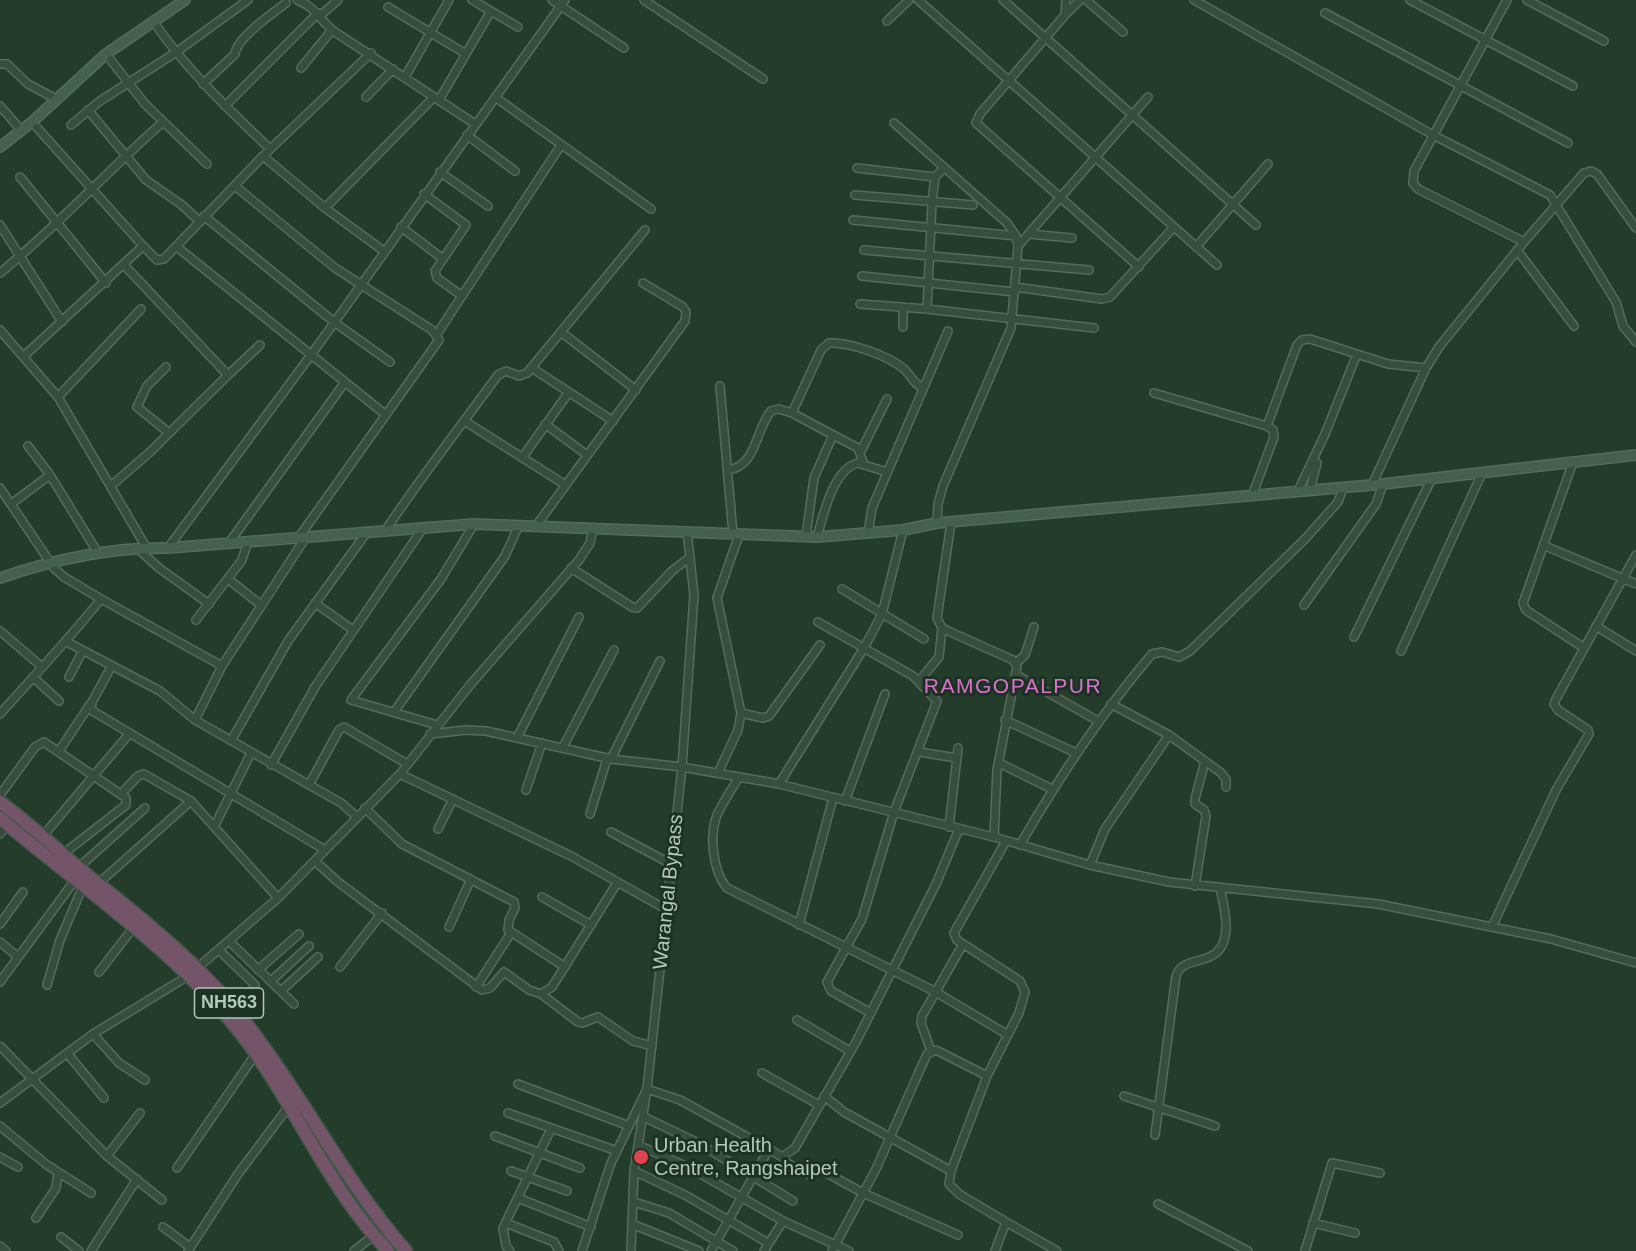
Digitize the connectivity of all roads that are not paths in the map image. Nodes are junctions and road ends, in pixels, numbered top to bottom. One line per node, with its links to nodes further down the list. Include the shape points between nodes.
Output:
1 (184, 0): 26 (main road)
2 (248, 0): 36 (street)
3 (297, 0): 19 (street); 24 (street)
4 (338, 0): 24 (street)
5 (449, 0): 31 (street)
6 (472, 0): 22 (street)
7 (552, 0): 20 (street)
8 (644, 0): 44 (street)
9 (909, 0): 27 (street)
10 (918, 0): 45 (street)
11 (1003, 0): 32 (street)
12 (1066, 0): 25 (street)
13 (1080, 0): 25 (street)
14 (1086, 0): 30 (street)
15 (1194, 0): 66 (street)
16 (1410, 0): 33 (street)
17 (1507, 0): 33 (street)
18 (1527, 0): 34 (street)
19 (285, 2): 47 (street)
20 (563, 3): 35 (street); 51 (street)
21 (388, 7): 31 (street)
22 (491, 11): 28 (street); 39 (street)
23 (1325, 13): 48 (street)
24 (320, 14): 29 (street); 56 (street)
25 (1065, 15): 32 (street)
26 (153, 21): 36 (street); 38 (main road)
27 (887, 21)
28 (518, 27)
29 (332, 30): 37 (street); 41 (street)
30 (1123, 32)
31 (430, 33): 39 (street); 43 (street)
32 (1045, 39): 45 (street); 58 (street)
33 (1485, 39): 48 (street); 49 (street)
34 (1604, 41)
35 (624, 48)
36 (175, 53): 46 (street); 47 (street)
37 (371, 53): 42 (street); 70 (street)
38 (106, 54): 46 (street); 53 (main road)
39 (466, 54): 54 (street)
40 (0, 64): 53 (street, via 7,64 28,84)
41 (300, 68)
42 (393, 69): 43 (street); 50 (street)
43 (405, 77): 54 (street)
44 (764, 79)
45 (1008, 81): 73 (street); 86 (street, via 976,123)
46 (127, 83): 57 (street); 60 (street)
47 (203, 84): 56 (street)
48 (1460, 86): 66 (street); 67 (street)
49 (1574, 86)
50 (366, 97)
51 (495, 97): 62 (street); 68 (street)
52 (1148, 97): 58 (street)
53 (56, 99): 59 (main road)
54 (436, 99): 62 (street); 92 (street)
55 (0, 106): 64 (street)
56 (225, 106): 70 (street)
57 (88, 110): 63 (street); 71 (street)
58 (1131, 115): 73 (street); 88 (street)
59 (32, 122): 64 (main road); 83 (street)
60 (163, 122): 71 (street); 74 (street)
61 (894, 123): 77 (street)
62 (475, 124): 65 (street)
63 (71, 125)
64 (21, 130): 69 (main road)
65 (467, 135): 78 (street); 79 (street)
66 (1433, 135): 90 (street, via 1550,195); 107 (street, via 1414,171 1413,183 1418,189)
67 (1568, 143)
68 (561, 145): 93 (street); 130 (street)
69 (0, 147)
70 (270, 149): 72 (street)
71 (127, 154): 83 (street); 94 (street, via 146,180)
72 (263, 156): 82 (street); 92 (street)
73 (1095, 156): 86 (street); 99 (street)
74 (207, 164)
75 (1268, 164): 88 (street)
76 (857, 168): 81 (street)
77 (944, 168): 81 (street); 105 (street, via 1007,223)
78 (515, 171)
79 (440, 172): 84 (street); 91 (street)
80 (20, 177): 96 (street)
81 (935, 177): 87 (street)
82 (235, 186): 94 (street); 128 (street, via 314,252)
83 (93, 189): 96 (street); 108 (street)
84 (424, 194): 100 (street); 117 (street, via 466,225)
85 (855, 195): 87 (street)
86 (1060, 200): 104 (street); 121 (street)
87 (932, 203): 89 (street); 102 (street)
88 (1233, 204): 98 (street); 111 (street)
89 (974, 205)
90 (1556, 205): 101 (street, via 1584,173 1591,171); 107 (street); 145 (street, via 1616,302 1623,326)
91 (488, 206)
92 (325, 208): 114 (street)
93 (651, 209)
94 (202, 219): 110 (street); 137 (street)
95 (853, 220): 102 (street)
96 (57, 224): 116 (street); 125 (street)
97 (0, 225): 116 (street)
98 (1256, 225)
99 (1174, 227): 111 (street); 121 (street)
100 (401, 228): 114 (street); 117 (street)
101 (1636, 228)
102 (930, 230): 105 (street); 115 (street)
103 (645, 231): 143 (street)
104 (1029, 234): 106 (street); 109 (street)
105 (1016, 236): 109 (street)
106 (1072, 238)
107 (1524, 242): 113 (street)
108 (143, 246): 110 (street, via 161,261); 119 (street)
109 (1018, 246): 118 (street)
110 (177, 247): 148 (street)
111 (1196, 247): 120 (street)
112 (864, 250): 115 (street)
113 (1517, 250): 138 (street); 153 (street)
114 (385, 252): 128 (street)
115 (928, 255): 118 (street); 127 (street)
116 (20, 256): 123 (street); 136 (street)
117 (443, 259): 130 (street, via 435,275)
118 (1015, 261): 122 (street); 129 (street)
119 (124, 266): 125 (street); 154 (street)
120 (1217, 266)
121 (1139, 267): 129 (street, via 1117,292 1102,299)
122 (1089, 270)
123 (0, 273)
124 (862, 276): 127 (street)
125 (106, 283): 136 (street)
126 (643, 283): 158 (street, via 683,307 686,317)
127 (927, 283): 129 (street); 134 (street)
128 (360, 284): 137 (street); 144 (street)
129 (1015, 290): 135 (street)
130 (462, 296): 144 (street)
131 (860, 304): 132 (street)
132 (903, 307): 134 (street); 139 (street)
133 (141, 309): 161 (street)
134 (927, 309): 135 (street)
135 (1013, 318): 140 (street); 194 (street, via 943,486)
136 (62, 322): 149 (street)
137 (334, 322): 148 (street); 150 (street)
138 (1574, 326)
139 (903, 327)
140 (1094, 328)
141 (0, 330): 149 (street)
142 (948, 331): 157 (street)
143 (561, 332): 152 (street); 158 (street)
144 (437, 334): 164 (street, via 437,345)
145 (1636, 342)
146 (260, 345): 154 (street)
147 (1358, 354): 153 (street, via 1388,364); 168 (street, via 1302,340); 191 (street)
148 (311, 355): 155 (street); 213 (street)
149 (24, 356): 161 (street)
150 (390, 362)
151 (166, 367): 169 (street, via 147,386 137,407)
152 (532, 368): 159 (street); 166 (street, via 523,376 502,371)
153 (1426, 368): 187 (street)
154 (228, 375): 169 (street)
155 (345, 382): 164 (street); 210 (street)
156 (720, 386): 179 (street)
157 (923, 388): 163 (street, via 912,382 903,369 855,345 829,343 821,350); 180 (street)
158 (636, 390): 165 (street)
159 (569, 392): 165 (street); 167 (street)
160 (1154, 393): 168 (street)
161 (58, 397): 186 (street)
162 (887, 399): 172 (street)
163 (792, 414): 170 (street); 179 (street, via 779,409 771,411 746,462)
164 (386, 415): 207 (street)
165 (613, 421): 173 (street)
166 (466, 422): 175 (street); 202 (street, via 422,475)
167 (545, 424): 173 (street); 175 (street)
168 (1267, 426): 192 (street, via 1274,437)
169 (168, 432): 186 (street)
170 (833, 435): 172 (street); 208 (street, via 814,478)
171 (28, 446): 182 (street)
172 (861, 452): 178 (street)
173 (587, 454): 184 (street)
174 (1636, 455): 176 (main road)
175 (522, 458): 184 (street)
176 (1573, 462): 181 (main road); 211 (street)
177 (1317, 463): 190 (street)
178 (864, 465): 180 (street); 208 (street, via 858,463 848,468 832,490)
179 (728, 470): 206 (street)
180 (887, 472): 205 (street, via 869,516)
181 (1482, 472): 183 (main road); 245 (street)
182 (50, 475): 193 (street); 214 (street)
183 (1432, 478): 185 (main road); 238 (street)
184 (564, 484): 198 (street)
185 (1383, 484): 187 (main road); 228 (street, via 1376,504)
186 (112, 485): 212 (street)
187 (1372, 485): 189 (main road)
188 (0, 488): 193 (street)
189 (1343, 488): 190 (main road); 260 (street, via 1338,502 1305,539 1190,651 1179,657 1162,652 1152,654)
190 (1310, 490): 191 (main road)
191 (1298, 491): 192 (main road)
192 (1252, 496): 195 (main road)
193 (11, 504): 217 (street)
194 (937, 523): 195 (main road); 201 (main road)
195 (951, 523): 235 (street, via 937,618)
196 (474, 524): 197 (main road); 199 (main road); 261 (street, via 441,579 351,700)
197 (519, 525): 198 (main road); 261 (street, via 505,556)
198 (536, 526): 200 (main road)
199 (423, 528): 202 (main road); 236 (street)
200 (593, 528): 203 (main road); 218 (street, via 585,551)
201 (903, 530): 205 (main road); 229 (street)
202 (385, 531): 204 (main road)
203 (687, 531): 206 (main road); 216 (street, Warangal Bypass)
204 (367, 532): 207 (main road); 225 (street)
205 (868, 533): 208 (main road)
206 (736, 534): 208 (main road); 262 (street, via 717,598)
207 (303, 537): 209 (main road); 227 (street)
208 (811, 537)
209 (248, 541): 210 (main road); 220 (street, via 242,560)
210 (229, 543): 213 (main road)
211 (1545, 546): 221 (street); 243 (street, via 1524,607)
212 (142, 547): 213 (main road); 214 (main road); 226 (street, via 159,568)
213 (168, 548)
214 (98, 553): 217 (main road)
215 (1636, 555): 221 (street)
216 (689, 558): 218 (street, via 637,608); 286 (street, Warangal Bypass, via 694,595)
217 (50, 561): 219 (main road); 224 (street, via 64,577)
218 (571, 568): 267 (street)
219 (0, 578)
220 (228, 579): 226 (street); 227 (street)
221 (1622, 579): 222 (street); 233 (street)
222 (1636, 584)
223 (842, 589): 229 (street)
224 (101, 599): 240 (street); 251 (street)
225 (315, 603): 236 (street); 272 (street, via 288,641)
226 (209, 604): 231 (street)
227 (261, 605): 251 (street)
228 (1304, 605)
229 (882, 614): 239 (street); 242 (street)
230 (579, 617): 271 (street)
231 (196, 620)
232 (818, 622): 242 (street)
233 (1596, 626): 243 (street); 246 (street)
234 (1034, 627): 249 (street, via 1025,655)
235 (942, 628): 249 (street); 256 (street, via 939,657)
236 (354, 630): 285 (street, via 315,687)
237 (0, 631): 250 (street)
238 (1354, 637)
239 (924, 639)
240 (67, 642): 247 (street); 250 (street)
241 (820, 645): 262 (street, via 769,716)
242 (864, 648): 256 (street); 292 (street)
243 (1584, 648): 339 (street, via 1554,704 1589,734 1547,807)
244 (614, 650): 274 (street)
245 (1401, 651)
246 (1636, 651)
247 (82, 652): 252 (street); 254 (street)
248 (660, 661): 281 (street)
249 (1016, 663): 253 (street)
250 (41, 666): 255 (street)
251 (222, 666): 264 (street)
252 (111, 667): 259 (street); 264 (street, via 170,697)
253 (1015, 674): 265 (street); 266 (street)
254 (69, 676)
255 (33, 677): 258 (street); 263 (street)
256 (919, 681): 277 (street, via 937,701)
257 (885, 694): 302 (street)
258 (59, 701)
259 (92, 702): 268 (street, via 91,710); 276 (street)
260 (1111, 704): 266 (street); 270 (street)
261 (394, 712): 267 (street)
262 (741, 713): 287 (street, via 738,730)
263 (0, 714)
264 (195, 720): 272 (street)
265 (1005, 720): 279 (street); 283 (street)
266 (1098, 721): 279 (street)
267 (437, 725): 269 (street)
268 (129, 734): 288 (street); 297 (street)
269 (430, 734): 271 (street, via 466,730); 284 (street)
270 (1169, 735): 282 (street); 323 (street, via 1105,830)
271 (518, 736): 273 (street)
272 (231, 741): 278 (street)
273 (542, 742): 274 (street); 295 (street)
274 (563, 747): 281 (street)
275 (958, 748): 280 (street)
276 (59, 751): 288 (street); 298 (street, via 45,742 39,743)
277 (919, 752): 280 (street); 306 (street)
278 (251, 753): 285 (street); 297 (street)
279 (1076, 753): 294 (street)
280 (957, 758): 311 (street)
281 (609, 759): 286 (street); 307 (street)
282 (1205, 761): 293 (street, via 1224,776); 328 (street, via 1195,799 1206,816)
283 (999, 763): 294 (street); 316 (street)
284 (407, 764): 289 (street); 291 (street, via 344,727)
285 (271, 765): 291 (street)
286 (682, 767): 287 (street); 322 (street, Warangal Bypass)
287 (718, 773): 290 (street)
288 (94, 774): 296 (street); 315 (street)
289 (400, 774): 300 (street); 305 (street)
290 (739, 777): 292 (street); 337 (street, via 717,816 717,874 727,888)
291 (309, 784): 308 (street)
292 (779, 784): 299 (street)
293 (1226, 787)
294 (1052, 789): 318 (street)
295 (526, 790)
296 (121, 794): 301 (street, via 144,774); 320 (street, via 126,805)
297 (232, 794): 310 (street); 319 (street)
298 (0, 795)
299 (833, 798): 302 (street); 337 (street)
300 (453, 799): 312 (street); 326 (street, via 573,857)
301 (191, 801): 310 (street); 327 (street)
302 (845, 801): 306 (street)
303 (0, 802): 315 (highway, NH563)
304 (145, 808): 324 (street)
305 (364, 808): 308 (street); 325 (street, via 402,844)
306 (894, 812): 311 (street); 347 (street, via 866,909)
307 (590, 814)
308 (356, 816): 319 (street)
309 (3, 825): 324 (highway, NH563)
310 (215, 825): 332 (street)
311 (949, 827): 313 (street)
312 (438, 829)
313 (959, 829): 316 (street); 355 (street, via 936,884)
314 (611, 832): 322 (street)
315 (42, 837): 320 (highway, NH563)
316 (994, 837): 317 (street)
317 (1006, 841): 318 (street); 345 (street, via 957,925 955,938)
318 (1020, 845): 323 (street)
319 (325, 850): 321 (street)
320 (63, 854): 324 (highway, NH563)
321 (315, 861): 332 (street); 334 (street)
322 (673, 865): 333 (street, Warangal Bypass)
323 (1090, 865): 328 (street)
324 (79, 878): 327 (highway, NH563); 340 (highway, NH563); 349 (street); 360 (street)
325 (471, 879): 338 (street); 341 (street, via 514,902 507,926)
326 (617, 883): 333 (street); 336 (street)
327 (99, 884): 357 (highway, NH563, via 175,948)
328 (1195, 886): 329 (street)
329 (1220, 888): 339 (street, via 1378,904); 390 (street, via 1225,915 1222,944 1217,953 1182,965 1176,976)
330 (23, 892): 335 (street)
331 (543, 897): 336 (street)
332 (278, 898): 343 (street)
333 (669, 911): 372 (street, Warangal Bypass)
334 (382, 913): 352 (street); 361 (street)
335 (0, 924)
336 (591, 925): 353 (street)
337 (799, 925): 347 (street)
338 (449, 927)
339 (1492, 927): 351 (street)
340 (133, 928): 356 (street); 357 (highway, NH563)
341 (511, 933): 353 (street); 361 (street)
342 (299, 934): 354 (street)
343 (229, 941): 348 (street); 354 (street)
344 (0, 942): 349 (street)
345 (963, 944): 363 (street); 370 (street, via 1024,987 1023,1003)
346 (309, 946): 358 (street)
347 (846, 948): 355 (street); 367 (street, via 826,987)
348 (219, 950): 357 (street); 366 (street, via 255,985 252,994)
349 (18, 957): 359 (street)
350 (318, 957): 362 (street)
351 (1636, 963)
352 (340, 967)
353 (565, 967): 364 (street, via 552,987)
354 (258, 970): 358 (street)
355 (891, 970): 363 (street); 367 (street)
356 (99, 972)
357 (192, 973): 366 (highway, NH563); 369 (street); 376 (highway, NH563)
358 (271, 981): 362 (street)
359 (0, 982)
360 (47, 985)
361 (476, 987): 364 (street, via 486,990 504,972)
362 (281, 991): 365 (street)
363 (934, 991): 370 (street); 374 (street, via 921,1016)
364 (541, 994): 372 (street, via 578,1022 598,1017 633,1041)
365 (294, 1004)
366 (236, 1010): 383 (highway, NH563)
367 (871, 1013): 373 (street)
368 (796, 1020): 373 (street)
369 (93, 1034): 375 (street); 380 (street, via 119,1063)
370 (1008, 1035): 378 (street)
371 (0, 1046): 379 (street)
372 (652, 1046): 382 (street, Warangal Bypass)
373 (850, 1051): 384 (street)
374 (931, 1051): 378 (street); 400 (street)
375 (66, 1053): 379 (street); 386 (street)
376 (255, 1055): 389 (highway, NH563); 409 (street)
377 (762, 1074): 388 (street)
378 (987, 1076): 414 (street)
379 (31, 1078): 387 (street); 405 (street)
380 (145, 1080)
381 (518, 1084): 395 (street)
382 (647, 1089): 393 (street, Warangal Bypass); 395 (street); 402 (street, via 680,1100)
383 (298, 1094): 389 (street); 454 (highway, NH563, via 368,1206)
384 (824, 1096): 388 (street); 400 (street, via 844,1112)
385 (1124, 1096): 390 (street)
386 (104, 1098)
387 (0, 1103)
388 (819, 1105): 406 (street, via 795,1148)
389 (289, 1106): 441 (highway, NH563); 447 (street)
390 (1161, 1108): 396 (street); 398 (street)
391 (140, 1113): 405 (street)
392 (508, 1113): 397 (street)
393 (644, 1117): 401 (street, Warangal Bypass); 418 (street, via 700,1144)
394 (0, 1126): 415 (street)
395 (629, 1126): 403 (street)
396 (1215, 1126)
397 (551, 1129): 403 (street); 404 (street)
398 (1155, 1135)
399 (495, 1136): 404 (street)
400 (890, 1137): 414 (street); 423 (street)
401 (638, 1145): 412 (street, Warangal Bypass); 425 (street, via 690,1168)
402 (769, 1149): 406 (street); 418 (street)
403 (616, 1151): 438 (street)
404 (540, 1154): 410 (street); 419 (street)
405 (107, 1156): 420 (street)
406 (782, 1156): 417 (street, via 787,1163)
407 (0, 1157): 408 (street)
408 (18, 1167)
409 (177, 1168)
410 (580, 1168)
411 (511, 1171): 419 (street)
412 (634, 1171): 428 (street, Warangal Bypass); 431 (street)
413 (823, 1171): 423 (street)
414 (951, 1171): 434 (street, via 952,1189)
415 (58, 1173): 422 (street); 430 (street, via 56,1188)
416 (1380, 1173): 435 (street, via 1332,1163)
417 (810, 1174)
418 (752, 1177): 425 (street); 427 (street)
419 (528, 1178): 421 (street); 424 (street)
420 (137, 1179): 426 (street); 451 (street)
421 (567, 1191)
422 (91, 1193)
423 (863, 1193): 440 (street); 446 (street)
424 (518, 1198): 433 (street); 438 (street)
425 (741, 1198): 431 (street); 432 (street)
426 (162, 1200)
427 (793, 1201)
428 (634, 1202): 436 (street, Warangal Bypass); 443 (street, via 669,1213)
429 (1158, 1204): 466 (street)
430 (36, 1218)
431 (729, 1221): 443 (street); 444 (street)
432 (783, 1221): 444 (street); 446 (street)
433 (506, 1222): 455 (street, via 503,1236); 456 (street, via 554,1242)
434 (1006, 1222): 464 (street); 465 (street)
435 (1313, 1222): 439 (street); 467 (street)
436 (632, 1224): 448 (street, Warangal Bypass); 459 (street)
437 (163, 1227): 447 (street)
438 (591, 1227): 457 (street)
439 (1355, 1233)
440 (957, 1235)
441 (373, 1236): 452 (street); 453 (highway, NH563)
442 (62, 1237): 450 (street)
443 (717, 1242): 460 (street); 461 (street)
444 (768, 1243): 462 (street)
445 (0, 1246): 449 (street)
446 (834, 1248): 463 (street)
447 (189, 1249)
448 (632, 1249): 458 (street)
449 (6, 1251)
450 (79, 1251)
451 (91, 1251)
452 (354, 1251)
453 (388, 1251)
454 (406, 1251)
455 (510, 1251)
456 (558, 1251)
457 (582, 1251)
458 (639, 1251)
459 (699, 1251)
460 (711, 1251)
461 (734, 1251)
462 (764, 1251)
463 (849, 1251)
464 (995, 1251)
465 (1057, 1251)
466 (1248, 1251)
467 (1305, 1251)

